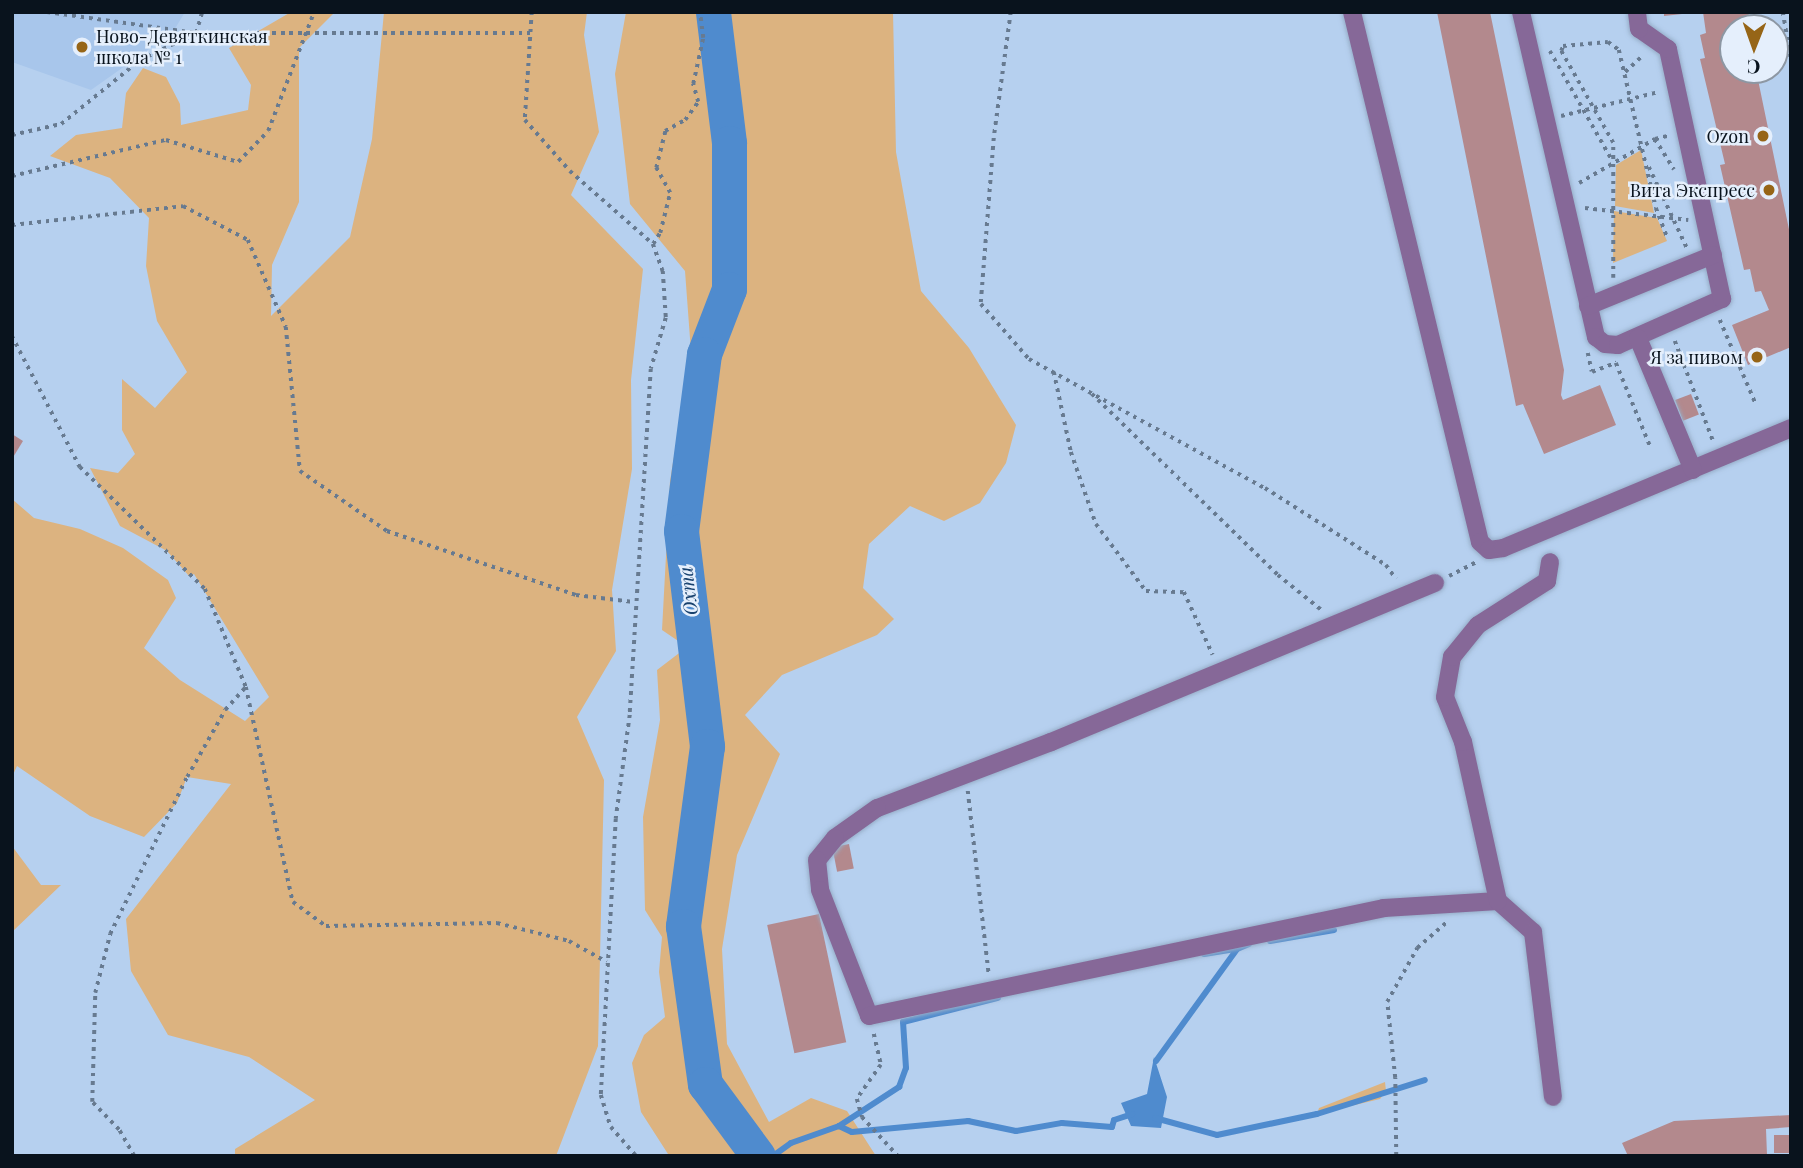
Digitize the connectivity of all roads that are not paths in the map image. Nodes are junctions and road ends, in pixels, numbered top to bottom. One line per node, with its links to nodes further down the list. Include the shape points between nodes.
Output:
1 (1352, 12): 9 (lane, via 1480,542 1489,550 1503,548)
2 (1536, 12): 4 (lane)
3 (1637, 12): 5 (lane, via 1639,29 1668,49)
4 (1522, 13): 6 (lane)
5 (1713, 255): 6 (lane); 7 (lane, via 1722,293 1719,303)
6 (1588, 306): 7 (lane, via 1596,337 1605,344)
7 (1638, 338): 9 (lane)
8 (1791, 428): 9 (lane)
9 (1693, 470)
10 (1550, 562): 12 (lane, via 1547,581 1478,625 1452,657 1445,698 1464,742 1490,882)
11 (1435, 583): 12 (lane, via 1336,621 1222,673 877,808 835,838 817,860 820,890 869,1016 1384,908)
12 (1498, 901): 13 (lane, via 1533,932)
13 (1553, 1097)

